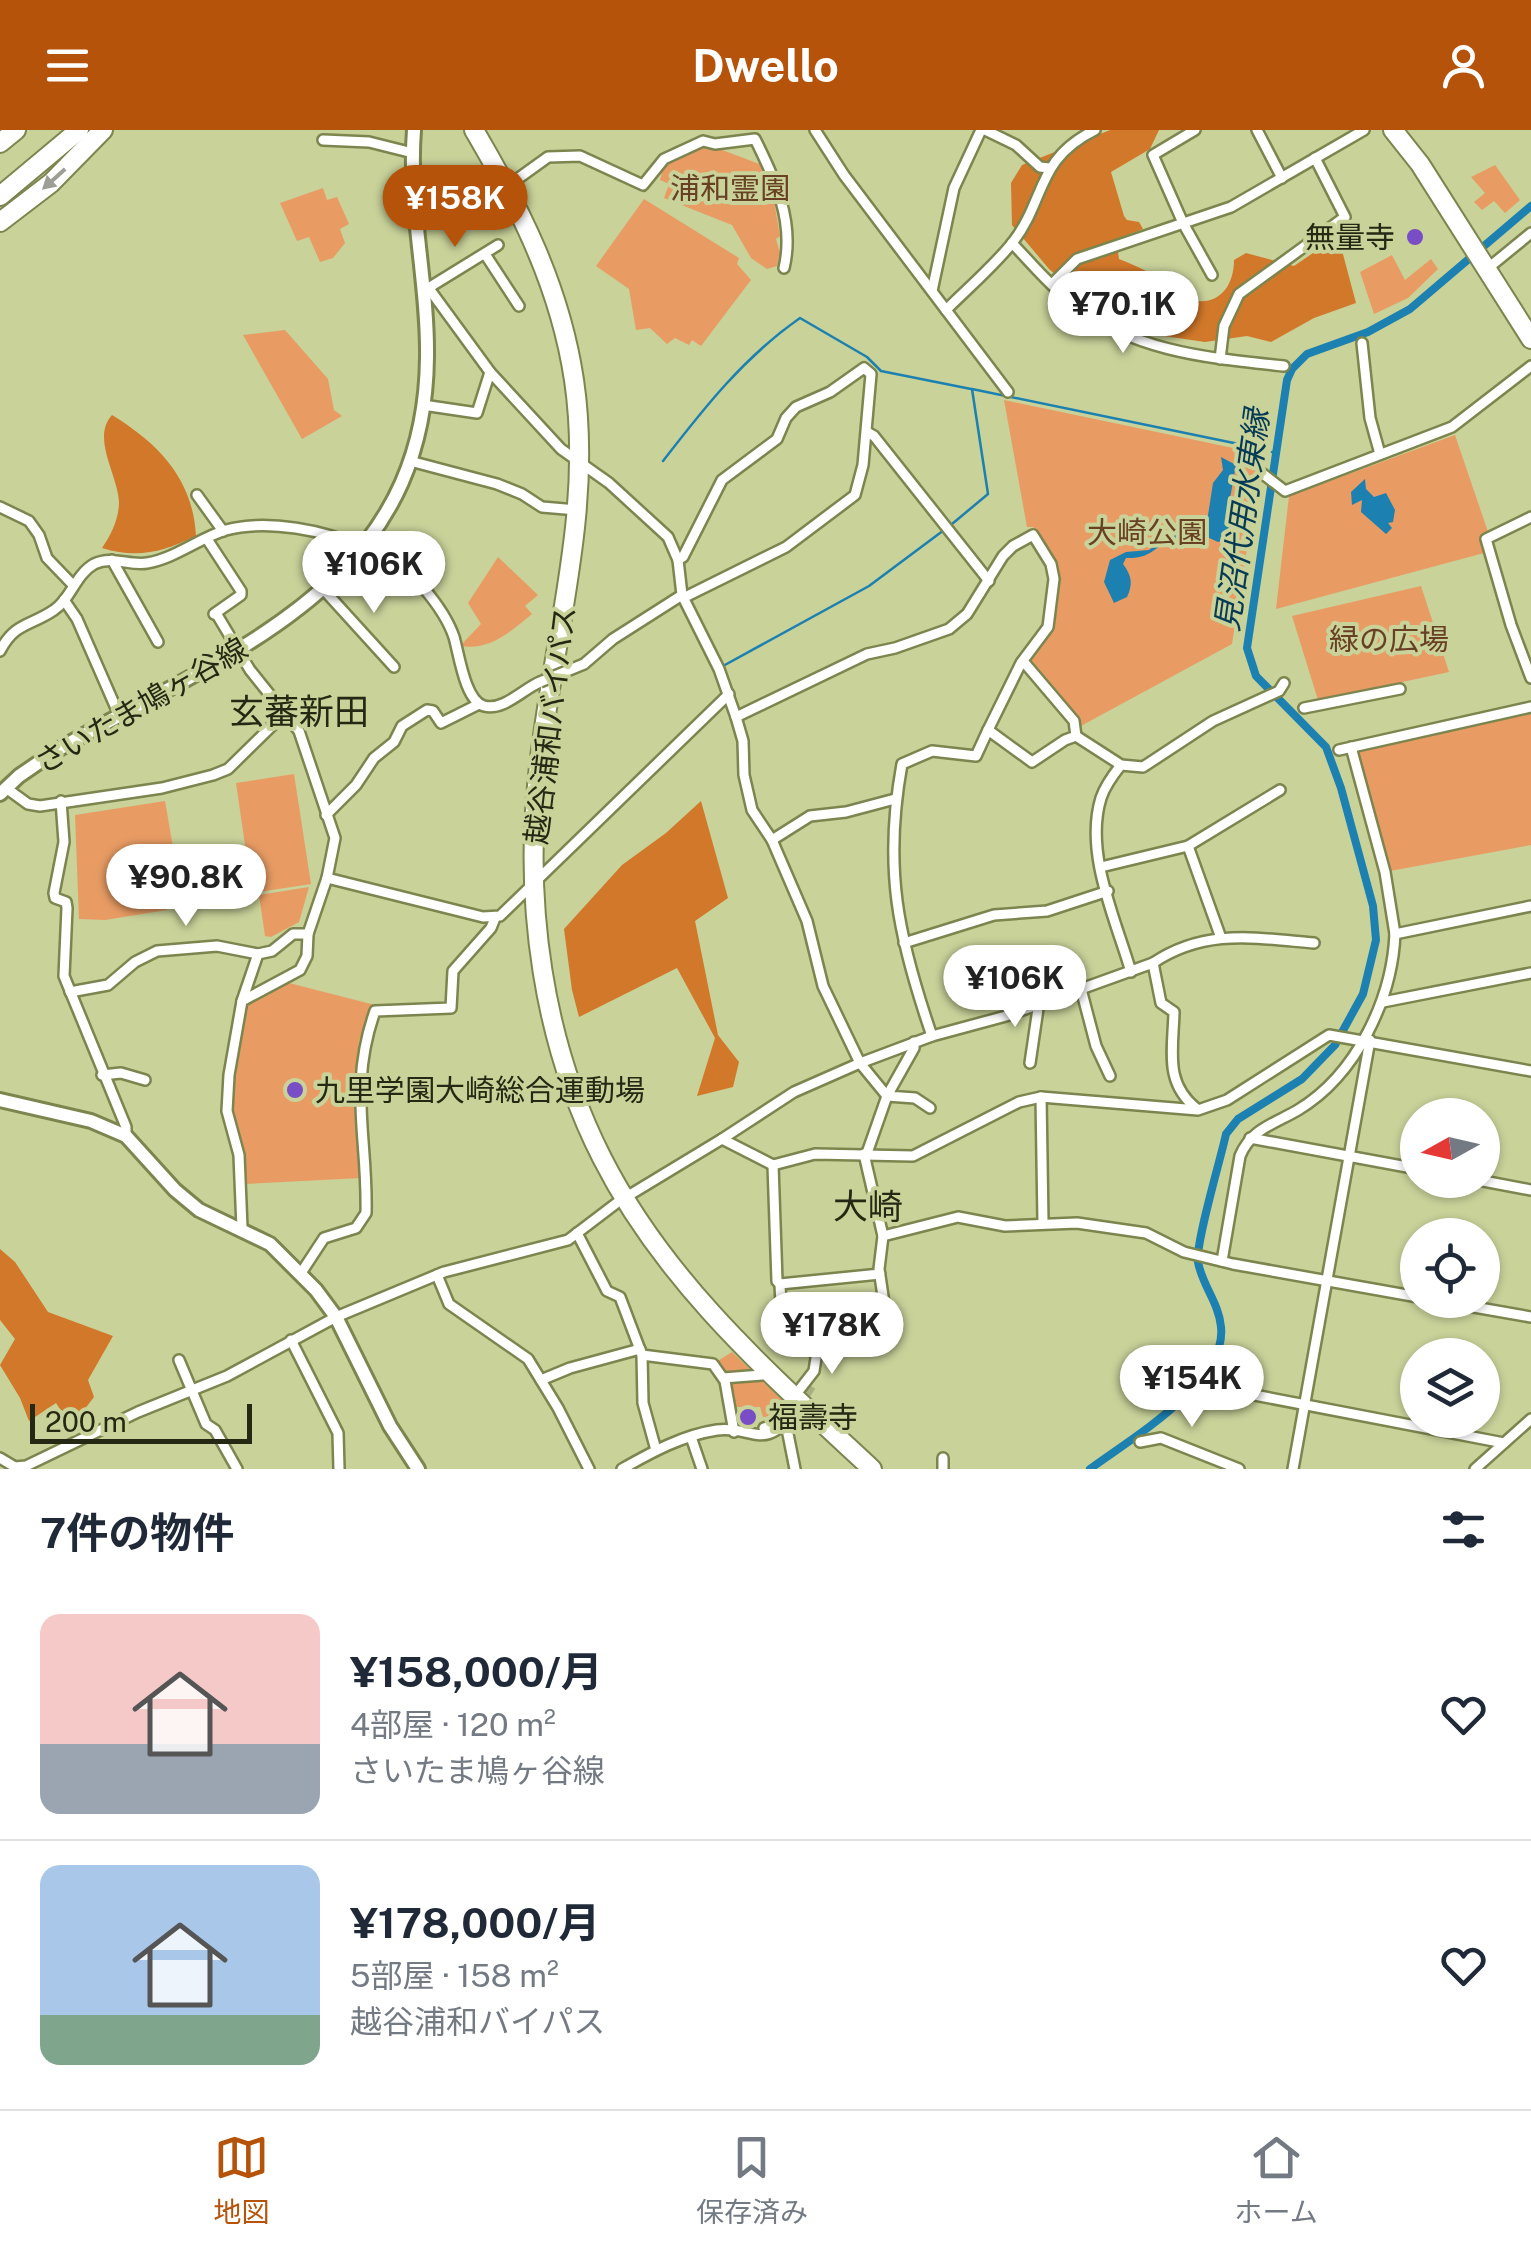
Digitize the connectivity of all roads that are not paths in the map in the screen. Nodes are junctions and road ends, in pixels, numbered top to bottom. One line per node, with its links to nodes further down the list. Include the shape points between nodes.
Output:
1 (16, 130): 15 (highway)
2 (79, 130): 21 (highway)
3 (105, 130): 22 (highway, one-way to 22)
4 (414, 130): 16 (main road, さいたま鳩ヶ谷線)
5 (474, 130): 47 (highway, 越谷浦和バイパス, via 551,282 575,382)
6 (488, 130): 20 (highway, 越谷浦和バイパス)
7 (814, 130): 33 (street)
8 (983, 130): 18 (street); 33 (street, via 954,188)
9 (1095, 130): 18 (street)
10 (1195, 130): 23 (street, via 1153,155)
11 (1257, 130): 19 (street)
12 (1364, 130): 17 (street)
13 (1393, 130): 28 (highway)
14 (323, 140): 16 (street)
15 (0, 143)
16 (413, 153): 32 (main road, さいたま鳩ヶ谷線)
17 (1315, 158): 19 (street); 38 (street, via 1345,217 1239,294 1224,326)
18 (1049, 168): 25 (street)
19 (1282, 178): 23 (street, via 1231,207)
20 (516, 180): 29 (street, via 548,158 580,156 643,186 664,159 704,140 755,139 779,191); 47 (highway, 越谷浦和バイパス, via 574,324 589,412)
21 (0, 196)
22 (0, 222)
23 (1183, 223): 30 (street); 31 (street, via 1077,259)
24 (1531, 233): 28 (street)
25 (1012, 243): 31 (street); 35 (street)
26 (498, 245): 27 (street)
27 (485, 254): 32 (street); 34 (street)
28 (1479, 257): 36 (highway)
29 (784, 268)
30 (1212, 275)
31 (1052, 284): 38 (street, via 1128,337)
32 (427, 290): 41 (street); 43 (main road, さいたま鳩ヶ谷線)
33 (932, 292): 35 (street)
34 (519, 306)
35 (946, 310): 42 (street)
36 (1531, 339)
37 (1362, 343): 45 (street)
38 (1220, 359): 39 (street)
39 (1284, 366)
40 (1531, 366): 45 (street, via 1452,427)
41 (490, 372): 43 (street, via 477,413); 47 (street)
42 (1008, 392)
43 (424, 405): 46 (main road, さいたま鳩ヶ谷線)
44 (867, 432): 58 (street, via 871,374 864,368 796,406 777,439 722,480); 59 (street); 62 (street, via 855,494 786,547)
45 (1380, 454): 48 (street, via 1285,491)
46 (410, 461): 51 (street, via 497,484 542,507); 54 (main road, さいたま鳩ヶ谷線)
47 (585, 467): 51 (highway, 越谷浦和バイパス); 58 (street, via 659,527); 92 (highway, 越谷浦和バイパス, via 584,549)
48 (1262, 474)
49 (198, 496): 53 (street)
50 (0, 507): 60 (street, via 29,521 46,558)
51 (578, 510): 92 (highway, 越谷浦和バイパス, via 538,776)
52 (1531, 517): 69 (street, via 1486,540)
53 (223, 532): 55 (street); 56 (street, via 280,527)
54 (372, 536): 56 (main road, さいたま鳩ヶ谷線); 73 (street, via 446,617)
55 (207, 539): 57 (street, via 151,562); 65 (street, via 241,591 214,614)
56 (363, 548): 61 (main road, さいたま鳩ヶ谷線)
57 (112, 560): 60 (street, via 92,565); 64 (street)
58 (678, 560): 62 (street)
59 (989, 581): 67 (street, via 1003,556 1033,535 1051,564 1048,628); 78 (street, via 949,629 868,654)
60 (73, 585): 63 (street)
61 (324, 590): 65 (main road, さいたま鳩ヶ谷線); 68 (street)
62 (682, 596): 72 (street); 73 (street, bridge, via 584,664 502,704)
63 (64, 600): 66 (street, via 6,638); 77 (street)
64 (158, 642)
65 (236, 649): 76 (street); 77 (main road, さいたま鳩ヶ谷線)
66 (0, 651)
67 (1023, 661): 79 (street); 80 (street, via 1074,722)
68 (394, 668)
69 (1531, 678)
70 (1282, 687): 83 (street, via 1213,721 1150,764)
71 (1400, 689): 75 (street)
72 (729, 694): 78 (street); 92 (street)
73 (480, 704): 88 (street, via 441,723 428,710 402,726)
74 (1531, 707): 81 (street)
75 (1304, 708)
76 (284, 714): 87 (street, via 228,769 213,775); 88 (street, via 299,731)
77 (119, 715): 85 (main road, さいたま鳩ヶ谷線)
78 (736, 717): 89 (street, via 746,794)
79 (988, 730): 80 (street, via 1032,762); 86 (street, via 976,756 932,751 902,764)
80 (1076, 736): 83 (street)
81 (1351, 747): 82 (street); 98 (street)
82 (1338, 750)
83 (1121, 764): 91 (street, via 1100,801)
84 (1280, 790): 90 (street)
85 (3, 791): 87 (street, via 40,806)
86 (895, 799): 89 (street, via 810,816); 100 (street, via 892,874)
87 (62, 800): 107 (street, via 64,842 54,893 66,902 63,964)
88 (326, 815): 93 (street, via 335,838)
89 (772, 840): 114 (street, via 808,921 823,986)
90 (1188, 846): 91 (street); 99 (street)
91 (1101, 867): 94 (street)
92 (540, 874): 96 (street); 134 (highway, 越谷浦和バイパス, via 567,1030)
93 (327, 878): 96 (street); 97 (street)
94 (1108, 891): 100 (street); 104 (street)
95 (1531, 906): 98 (street)
96 (495, 918): 140 (street, via 453,971 450,1008 375,1011 359,1090 366,1213 356,1228 324,1238)
97 (308, 934): 102 (street, via 293,934); 108 (street, via 300,970)
98 (1395, 934): 110 (street)
99 (1221, 938): 101 (street); 103 (street, via 1184,944)
100 (904, 943): 111 (street)
101 (1314, 943)
102 (258, 954): 107 (street, via 217,946 157,951 108,984); 108 (street)
103 (1154, 962): 104 (street); 124 (street, via 1161,1004 1174,1012 1173,1068 1180,1095)
104 (1132, 972): 106 (street)
105 (1531, 973): 110 (street)
106 (1081, 989): 109 (street); 118 (street)
107 (70, 992): 117 (street)
108 (242, 1002): 136 (street, via 226,1111 239,1155)
109 (1038, 1002): 111 (street); 115 (street)
110 (1383, 1002): 112 (street)
111 (932, 1036): 113 (street)
112 (1368, 1039): 116 (street); 124 (street, via 1323,1037 1227,1100); 127 (street, via 1314,1098); 129 (street)
113 (914, 1042): 114 (street); 120 (street)
114 (860, 1063): 120 (street); 126 (street, via 794,1092)
115 (1030, 1063)
116 (1531, 1071)
117 (102, 1075): 119 (street); 125 (street)
118 (1110, 1076)
119 (145, 1080)
120 (886, 1096): 123 (street, via 916,1098); 128 (street)
121 (1041, 1097): 124 (street); 128 (street, via 913,1156); 135 (street)
122 (0, 1100): 125 (main road, via 91,1120)
123 (930, 1108)
124 (1198, 1110)
125 (126, 1136): 136 (main road, via 199,1210)
126 (722, 1138): 130 (street); 134 (street)
127 (1250, 1138): 129 (street); 139 (street, via 1240,1156)
128 (865, 1154): 130 (street, via 815,1154); 138 (street)
129 (1349, 1156): 131 (street); 143 (street)
130 (773, 1164): 144 (street)
131 (1400, 1166)
132 (1500, 1184): 133 (street)
133 (1531, 1190)
134 (630, 1196): 137 (street); 158 (highway, 越谷浦和バイパス)
135 (1043, 1222): 138 (street, via 1005,1226 958,1218); 139 (street, via 1146,1233)
136 (242, 1228): 140 (main road)
137 (577, 1233): 142 (street); 151 (street, via 607,1291 620,1297)
138 (883, 1236): 141 (street)
139 (1222, 1260): 143 (street)
140 (300, 1273): 147 (main road)
141 (880, 1274): 144 (street); 150 (street, via 884,1310 878,1321)
142 (437, 1275): 147 (street); 155 (street, via 449,1304 528,1359)
143 (1326, 1280): 145 (street); 159 (street)
144 (780, 1284): 150 (street, via 783,1344)
145 (1400, 1294)
146 (1500, 1312): 148 (street)
147 (336, 1317): 149 (street); 171 (main road)
148 (1531, 1318)
149 (291, 1340): 157 (street); 170 (street, via 338,1433)
150 (821, 1344): 158 (street)
151 (641, 1352): 154 (street, via 714,1364); 155 (street); 166 (street, via 643,1403)
152 (179, 1360): 157 (street)
153 (762, 1375): 154 (street)
154 (723, 1378): 162 (street)
155 (541, 1380): 172 (street)
156 (1223, 1390): 159 (street)
157 (190, 1391): 168 (street); 169 (street)
158 (801, 1396): 161 (street); 162 (street, via 773,1425); 176 (highway, 越谷浦和バイパス); 177 (highway, 越谷浦和バイパス)
159 (1305, 1406): 165 (street); 179 (street)
160 (1531, 1419): 165 (street)
161 (786, 1424): 162 (street, via 766,1434); 175 (street)
162 (739, 1433): 163 (street)
163 (691, 1437): 166 (street); 174 (street)
164 (1140, 1442): 178 (street, via 1161,1438)
165 (1504, 1443): 180 (street)
166 (656, 1450): 173 (street)
167 (0, 1458): 168 (street)
168 (15, 1468)
169 (237, 1469)
170 (339, 1469)
171 (418, 1469)
172 (588, 1469)
173 (622, 1469)
174 (702, 1469)
175 (795, 1469)
176 (872, 1469)
177 (885, 1469)
178 (1239, 1469)
179 (1293, 1469)
180 (1474, 1469)

